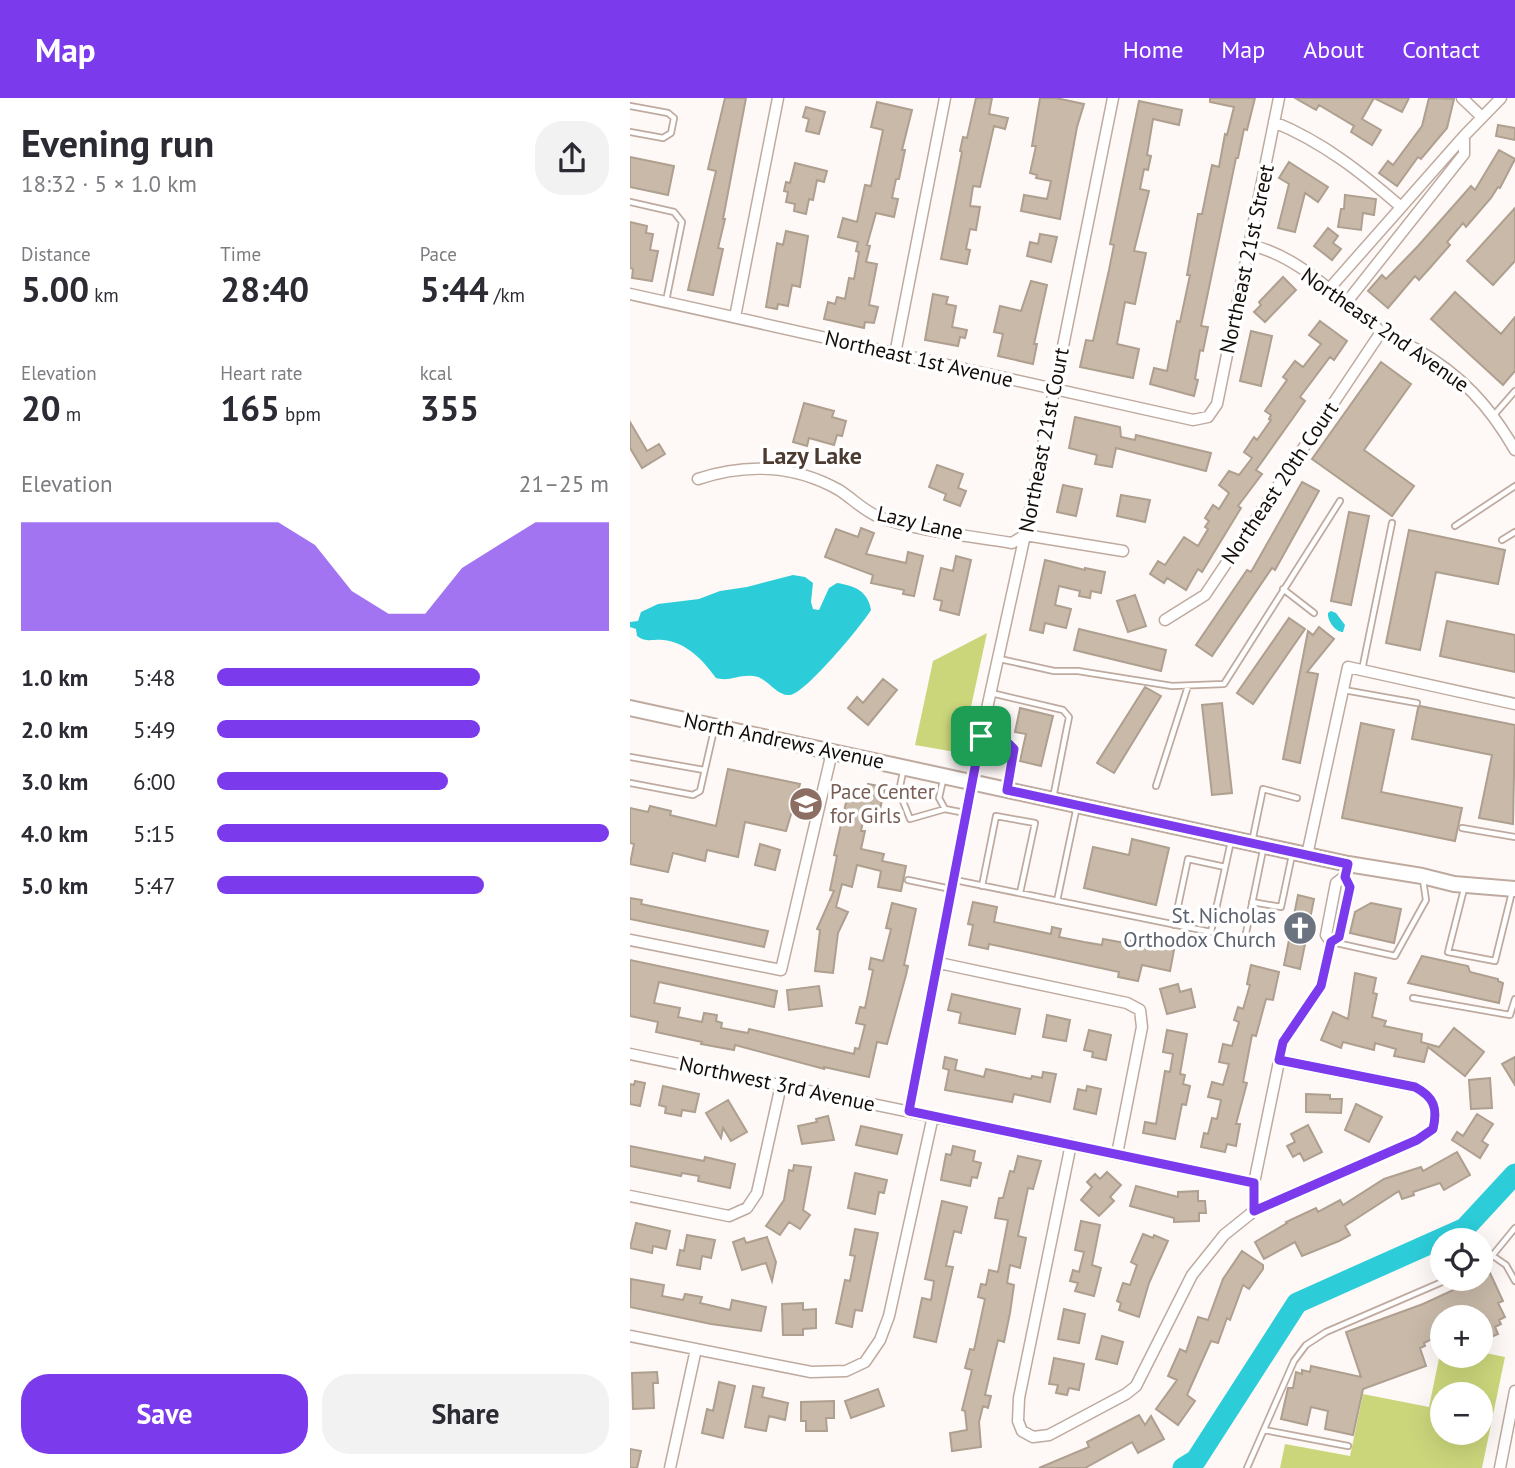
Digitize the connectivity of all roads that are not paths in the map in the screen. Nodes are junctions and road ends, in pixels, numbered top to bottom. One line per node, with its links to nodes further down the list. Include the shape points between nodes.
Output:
1 (778, 98): 19 (street)
2 (945, 98): 21 (street)
3 (1113, 98): 22 (street, Northeast 21st Court)
4 (1279, 98): 9 (street, Northeast 21st Street)
5 (1462, 98): 8 (street)
6 (1501, 98): 8 (street)
7 (630, 106): 10 (lane, via 674,118 671,133 663,138)
8 (1482, 117): 11 (street)
9 (1274, 122): 13 (street, via 1352,164); 14 (street, Northeast 21st Street)
10 (630, 132)
11 (1464, 136): 13 (street); 18 (street, via 1464,154)
12 (630, 202): 17 (lane, via 674,212 682,222)
13 (1401, 207): 15 (street)
14 (1250, 245): 15 (street, Northeast 2nd Avenue, via 1269,250); 25 (street, Northeast 21st Street, via 1217,404)
15 (1329, 289): 18 (street, Northeast 2nd Avenue)
16 (630, 294): 17 (street, Northeast 1st Avenue)
17 (666, 302): 19 (street, Northeast 1st Avenue)
18 (1346, 303): 20 (street, Northeast 2nd Avenue)
19 (735, 317): 21 (street, Northeast 1st Avenue)
20 (1381, 332): 24 (street, Northeast 2nd Avenue, via 1436,362); 39 (street, Northeast 20th Court, via 1205,595)
21 (895, 354): 22 (street, Northeast 1st Avenue)
22 (1054, 389): 25 (street, Northeast 1st Avenue, via 1193,421); 34 (street, Northeast 21st Court)
23 (1515, 391): 24 (lane)
24 (1494, 415): 26 (street, Northeast 2nd Avenue)
25 (1208, 417)
26 (1510, 434): 27 (street, Northeast 2nd Avenue)
27 (1515, 450)
28 (698, 479): 34 (street, Lazy Lane, via 737,470 789,470 819,480 888,520 1012,543)
29 (1515, 486): 32 (lane)
30 (1340, 501): 37 (lane)
31 (1392, 523): 41 (lane)
32 (1455, 526)
33 (1515, 532): 35 (lane)
34 (1025, 535): 36 (street, Lazy Lane); 40 (street, Northeast 21st Court)
35 (1502, 540)
36 (1124, 551)
37 (1283, 589): 38 (lane); 42 (lane, via 1224,684)
38 (1314, 612)
39 (1165, 620)
40 (997, 659): 42 (lane, via 1054,671); 44 (street, Northeast 21st Court)
41 (1362, 670): 43 (street, via 1348,667); 46 (street)
42 (1188, 686): 57 (lane)
43 (1343, 690): 45 (lane); 68 (street)
44 (990, 693): 49 (street, Northeast 21st Court); 60 (lane, via 1063,710 1069,717)
45 (1417, 703)
46 (1515, 704)
47 (630, 708): 48 (main road, North Andrews Avenue)
48 (715, 726): 50 (main road, North Andrews Avenue); 53 (lane)
49 (981, 736): 55 (street, Northeast 21st Court); 58 (lane, via 1014,749)
50 (832, 752): 52 (main road, North Andrews Avenue); 81 (street, via 781,970)
51 (630, 757): 53 (lane)
52 (904, 767): 54 (main road, North Andrews Avenue); 62 (lane, via 899,791 910,819)
53 (704, 770): 56 (lane, via 699,791 693,794)
54 (943, 776): 55 (main road, North Andrews Avenue); 62 (lane, via 939,798)
55 (972, 782): 58 (main road, North Andrews Avenue); 63 (street, Northeast 21st Court)
56 (630, 783)
57 (1156, 786)
58 (1007, 790): 60 (main road, North Andrews Avenue)
59 (1297, 798): 67 (lane, via 1263,789)
60 (1053, 800): 61 (main road, North Andrews Avenue)
61 (1078, 805): 66 (main road, North Andrews Avenue); 78 (lane)
62 (945, 809): 63 (lane)
63 (967, 813): 73 (street, Northeast 21st Court)
64 (1462, 828): 65 (lane)
65 (1515, 837)
66 (1231, 838): 67 (main road, North Andrews Avenue); 69 (lane)
67 (1258, 844): 68 (main road, North Andrews Avenue); 79 (lane)
68 (1300, 853): 70 (main road, North Andrews Avenue); 79 (lane, via 1281,907)
69 (1225, 867): 80 (lane, via 1211,932); 80 (lane, via 1188,859)
70 (1346, 871): 71 (main road, North Andrews Avenue); 82 (street, via 1336,883 1326,935)
71 (1422, 876): 74 (main road, North Andrews Avenue); 82 (lane, via 1426,900 1395,956)
72 (908, 880): 73 (lane)
73 (953, 885): 75 (lane); 84 (street, Northeast 21st Court)
74 (1465, 885): 76 (main road, North Andrews Avenue); 76 (lane, via 1448,952 1495,961)
75 (982, 886): 77 (lane); 77 (lane, via 996,816 1035,823)
76 (1514, 886)
77 (1020, 894): 78 (lane)
78 (1057, 901): 80 (lane)
79 (1252, 902): 83 (lane)
80 (1174, 925)
81 (630, 940)
82 (1331, 942): 88 (street, via 1321,986 1283,1042)
83 (1244, 943)
84 (939, 963): 90 (street, Northeast 21st Court); 93 (street, via 1127,1003 1140,1010 1142,1027)
85 (1413, 998): 86 (lane, via 1510,1015)
86 (1515, 999)
87 (630, 1054): 89 (street, Northwest 3rd Avenue)
88 (1279, 1060): 94 (street); 96 (street, via 1415,1087 1428,1094 1436,1108 1433,1129)
89 (781, 1085): 90 (street, Northwest 3rd Avenue); 95 (street, via 757,1193 747,1208 729,1216)
90 (909, 1111): 91 (street, Northwest 3rd Avenue)
91 (933, 1116): 92 (street, Northwest 3rd Avenue); 103 (street, via 889,1316 865,1362 846,1371 811,1372)
92 (1071, 1144): 93 (street, Northwest 3rd Avenue); 96 (street, via 1019,1398 1018,1421 1022,1431 1033,1437 1049,1435 1136,1386 1192,1275 1224,1235)
93 (1117, 1154): 94 (street, Northwest 3rd Avenue)
94 (1254, 1183): 96 (street)
95 (630, 1196)
96 (1254, 1211)
97 (1515, 1228): 98 (lane)
98 (1493, 1255)
99 (1493, 1257): 100 (lane, via 1506,1265)
100 (1515, 1281)
101 (1430, 1287): 106 (lane, via 1325,1332 1306,1345 1294,1361)
102 (630, 1336): 103 (street)
103 (696, 1349): 108 (street)
104 (1515, 1391): 105 (street)
105 (1512, 1420): 110 (street)
106 (1264, 1430): 107 (lane); 109 (lane)
107 (1348, 1446)
108 (670, 1468)
109 (1247, 1468)
110 (1500, 1468)

